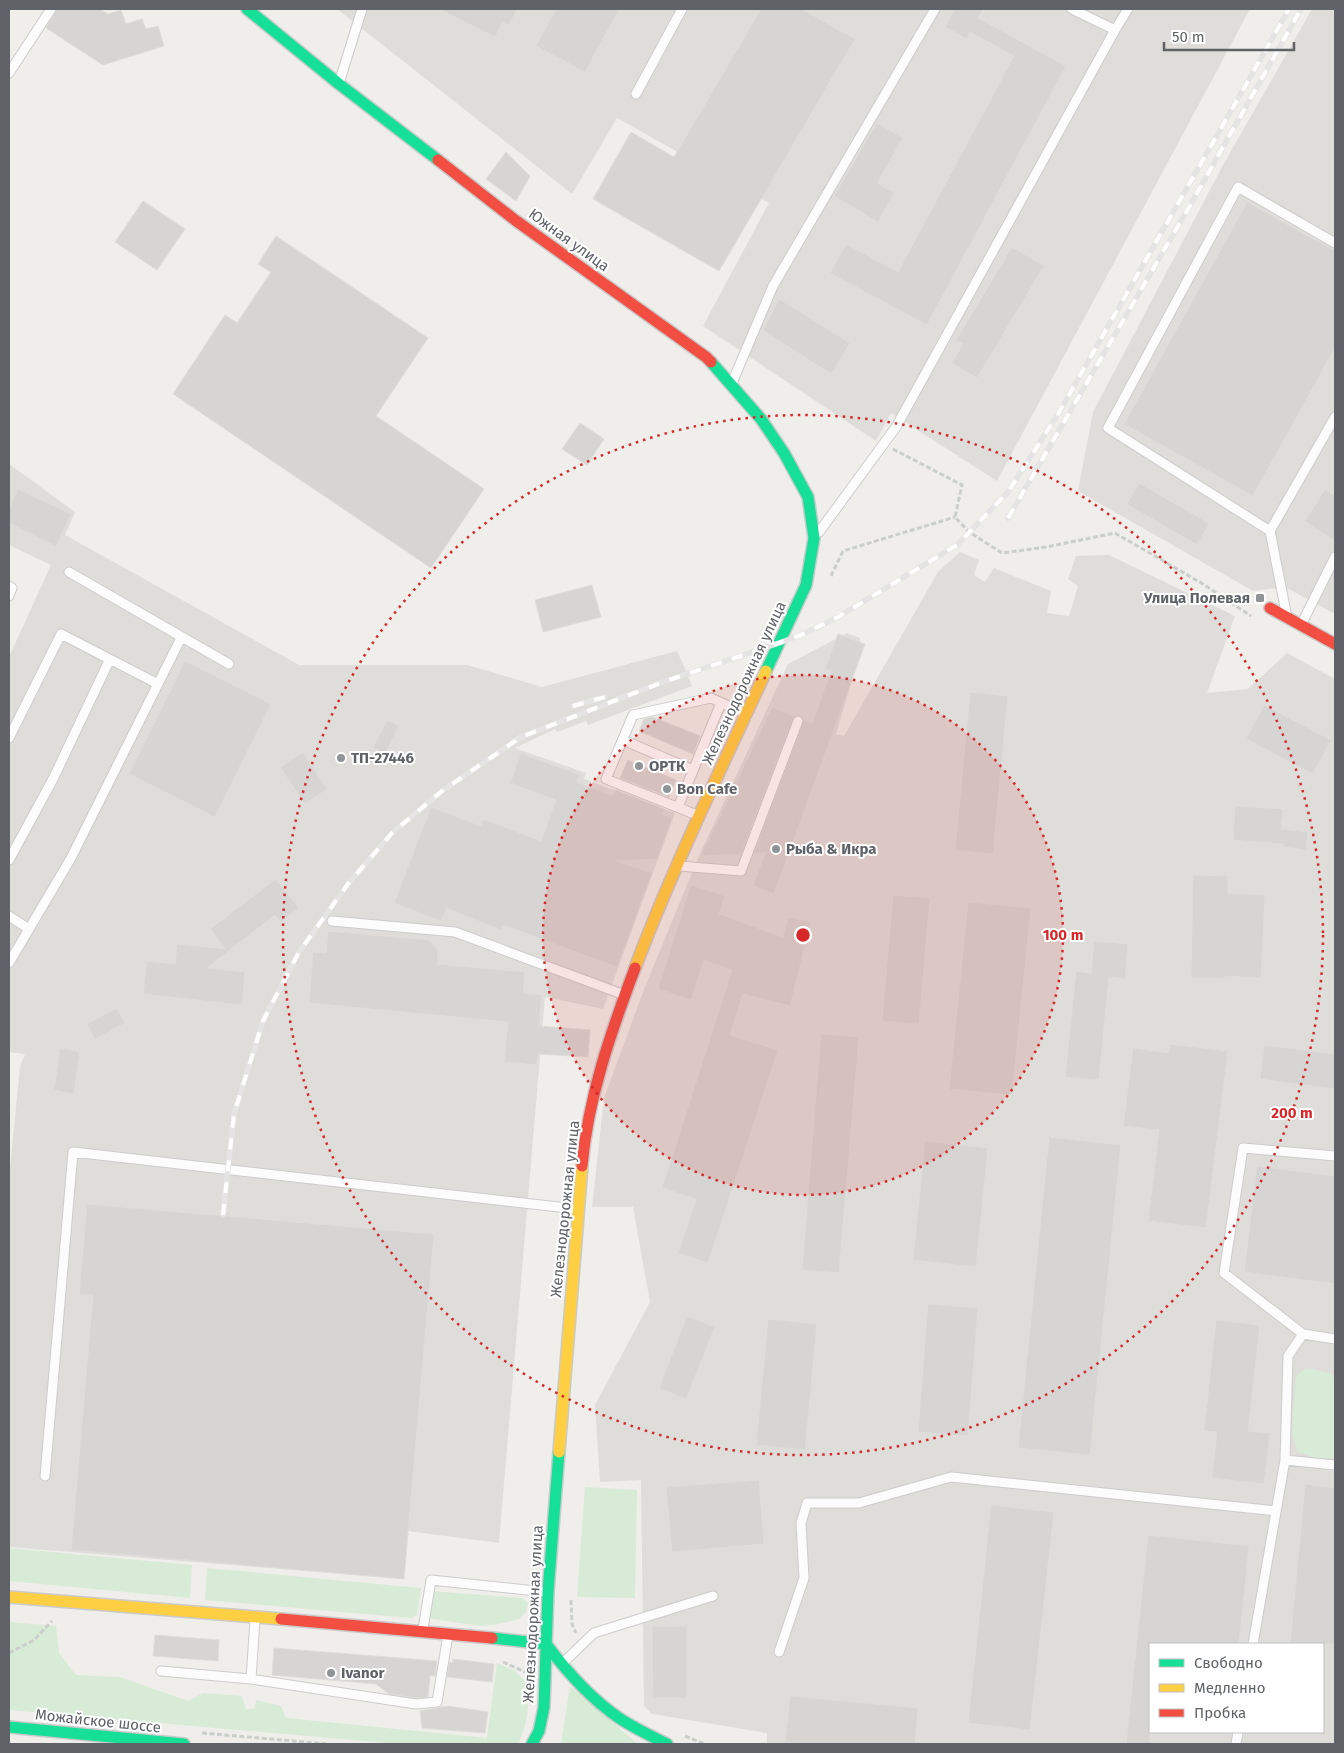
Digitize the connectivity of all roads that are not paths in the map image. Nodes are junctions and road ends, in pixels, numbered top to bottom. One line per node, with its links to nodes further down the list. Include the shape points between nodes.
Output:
1 (51, 9): 9 (lane)
2 (247, 9): 10 (street, Южная улица)
3 (362, 9): 10 (lane)
4 (682, 9): 11 (lane)
5 (935, 9): 13 (lane, via 773,286)
6 (1072, 9): 8 (lane)
7 (1128, 9): 8 (lane)
8 (1115, 30): 16 (lane, via 896,427)
9 (9, 72)
10 (339, 84): 13 (street, Южная улица, via 515,220 706,357)
11 (636, 94)
12 (1335, 243): 15 (lane, via 1238,187 1108,428)
13 (731, 385): 16 (street, Южная улица, via 761,419 808,497)
14 (1335, 417): 15 (lane)
15 (1270, 531): 22 (lane)
16 (814, 538): 30 (street, Железнодорожная улица, via 806,585)
17 (1335, 557): 23 (lane)
18 (69, 572): 24 (lane)
19 (9, 586): 20 (lane, via 12,588)
20 (9, 596)
21 (1270, 608): 22 (street)
22 (1287, 617): 23 (street)
23 (1301, 625): 25 (street)
24 (181, 638): 27 (lane); 28 (lane)
25 (1335, 644)
26 (110, 659): 28 (lane); 32 (lane, via 61,634); 37 (lane, via 53,779)
27 (229, 664)
28 (158, 684): 41 (lane, via 72,858)
29 (721, 703): 30 (lane); 33 (lane, via 711,698 633,715); 34 (lane)
30 (746, 714): 36 (street, Железнодорожная улица)
31 (798, 722): 38 (lane, via 741,871)
32 (9, 738)
33 (622, 740): 34 (lane); 35 (lane, via 606,779)
34 (693, 770): 35 (lane)
35 (678, 808): 36 (lane)
36 (699, 816): 38 (street, Железнодорожная улица)
37 (9, 860)
38 (676, 866): 43 (street, Железнодорожная улица)
39 (9, 916): 41 (lane)
40 (332, 921): 43 (lane, via 455,932)
41 (29, 929): 42 (lane)
42 (9, 963)
43 (625, 995): 45 (street, Железнодорожная улица, via 590,1108)
44 (1335, 1156): 46 (lane, via 1243,1148 1224,1273)
45 (578, 1209): 50 (lane, via 73,1152); 52 (street, Железнодорожная улица)
46 (1303, 1334): 47 (lane); 48 (lane, via 1288,1356)
47 (1335, 1339)
48 (1285, 1460): 49 (lane); 51 (lane)
49 (1335, 1465)
50 (45, 1476)
51 (1276, 1511): 58 (lane); 60 (lane, via 951,1477 859,1503 807,1503 801,1523 804,1578)
52 (548, 1592): 56 (lane, via 431,1580); 59 (street, Железнодорожная улица)
53 (713, 1596): 61 (lane, via 594,1633)
54 (9, 1597): 55 (street)
55 (256, 1617): 56 (street); 63 (lane)
56 (423, 1631): 57 (street)
57 (448, 1633): 59 (street); 63 (lane, via 437,1702 416,1704)
58 (1253, 1643)
59 (546, 1644): 61 (street); 66 (street, Железнодорожная улица, via 544,1706 539,1731)
60 (779, 1652)
61 (561, 1664): 67 (street, via 619,1718)
62 (161, 1672): 63 (lane)
63 (251, 1679)
64 (9, 1727): 65 (street, Можайское шоссе)
65 (184, 1744)
66 (532, 1744)
67 (667, 1744)

